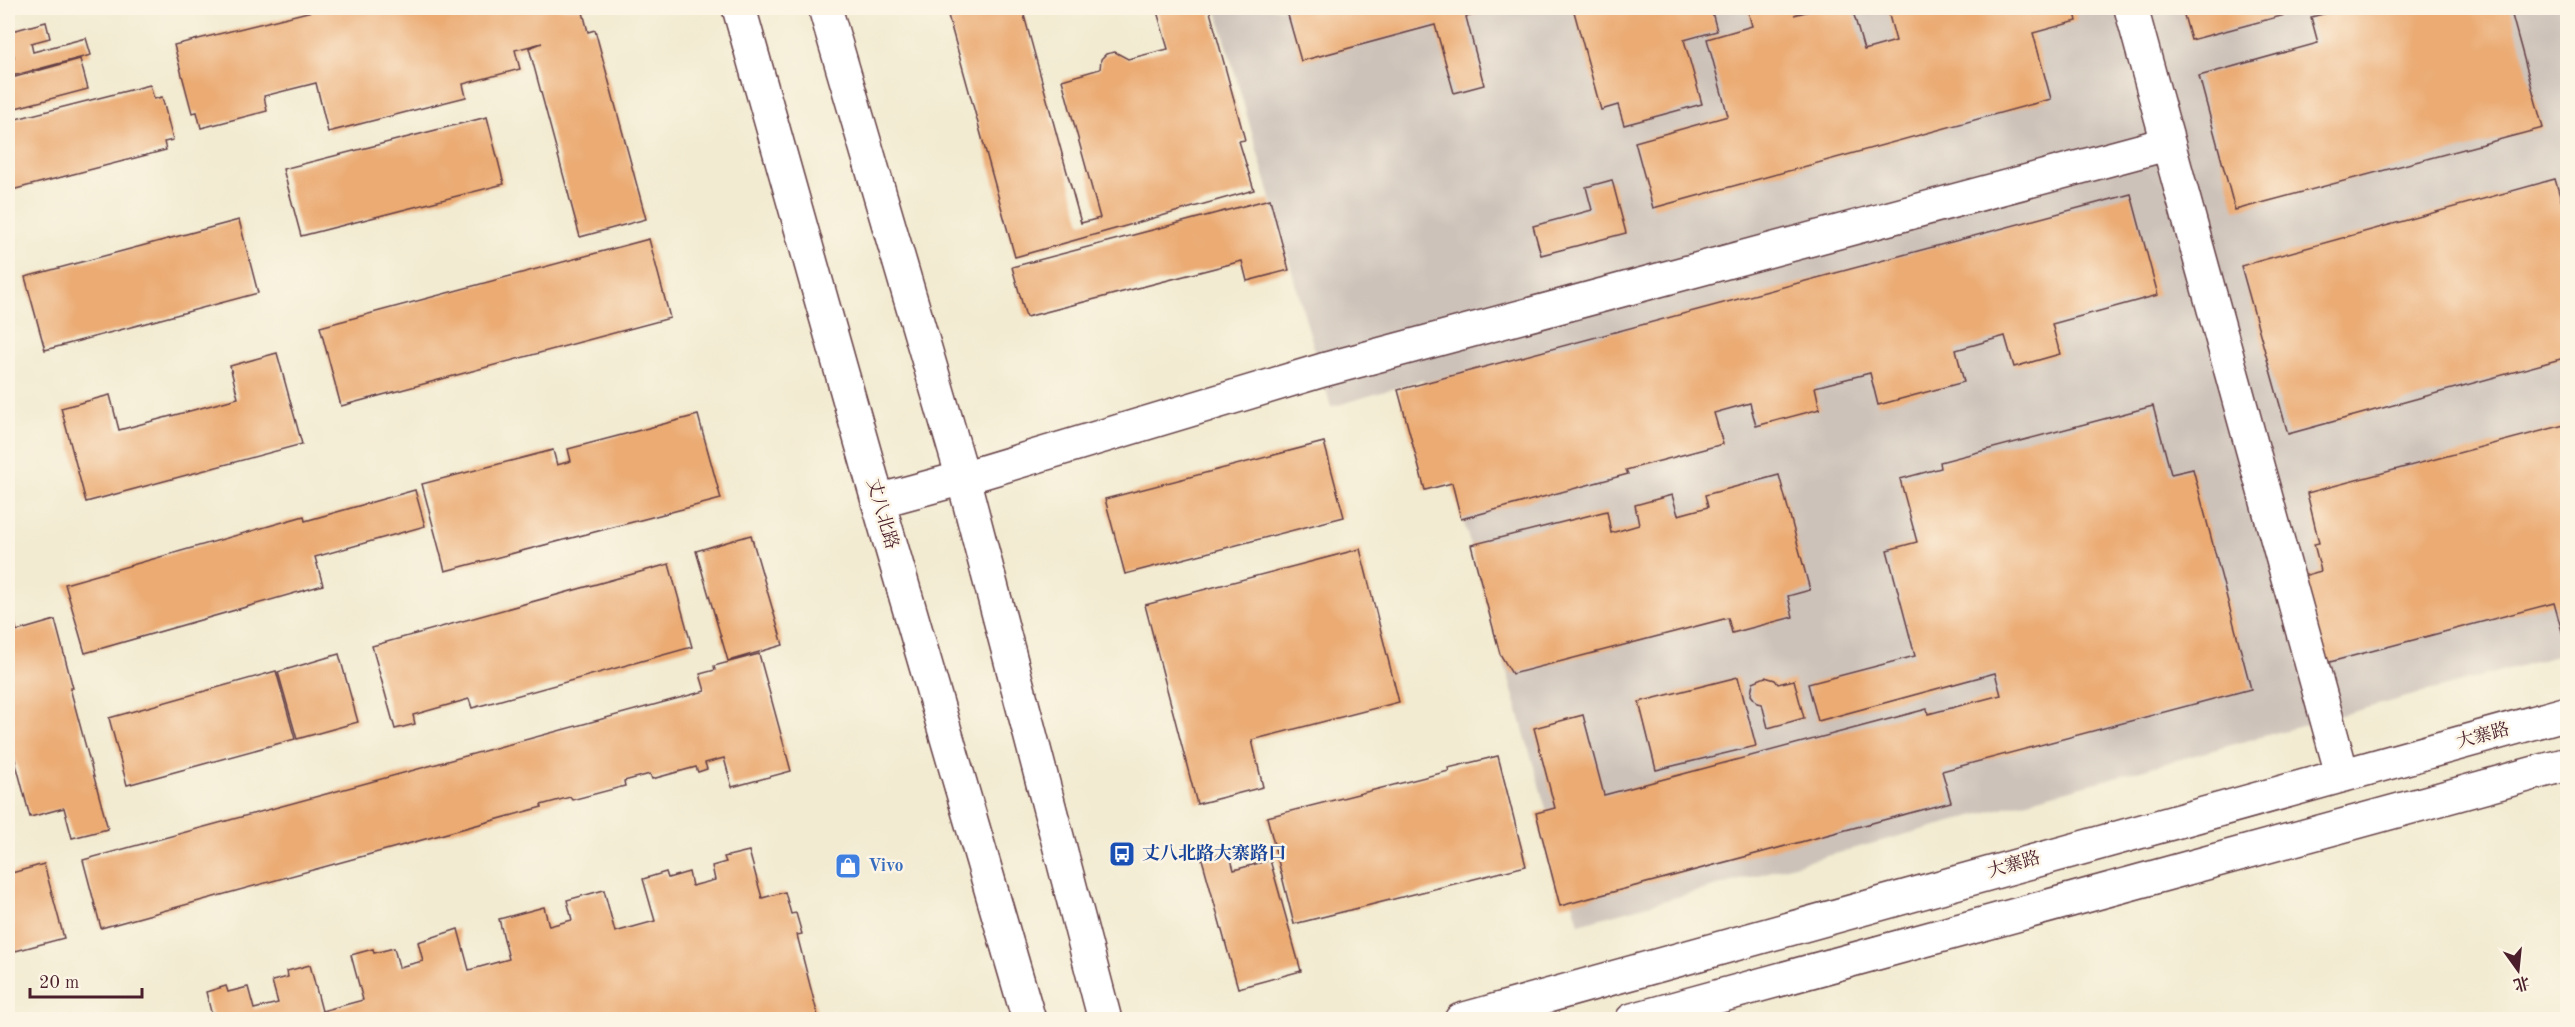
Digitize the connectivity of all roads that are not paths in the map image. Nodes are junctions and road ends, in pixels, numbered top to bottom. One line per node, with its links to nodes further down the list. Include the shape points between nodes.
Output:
1 (739, 8): 6 (main road, 丈八北路)
2 (825, 8): 5 (main road)
3 (2131, 8): 4 (main road)
4 (2166, 144): 5 (main road, via 1323,370); 9 (main road)
5 (963, 478): 6 (main road); 11 (main road)
6 (878, 501): 10 (main road, 丈八北路)
7 (2568, 713): 9 (main road, 大寨路)
8 (2568, 764): 13 (main road, via 2381,812)
9 (2342, 774): 12 (main road, 大寨路)
10 (1029, 1020)
11 (1105, 1020)
12 (1461, 1020)
13 (1632, 1020)

